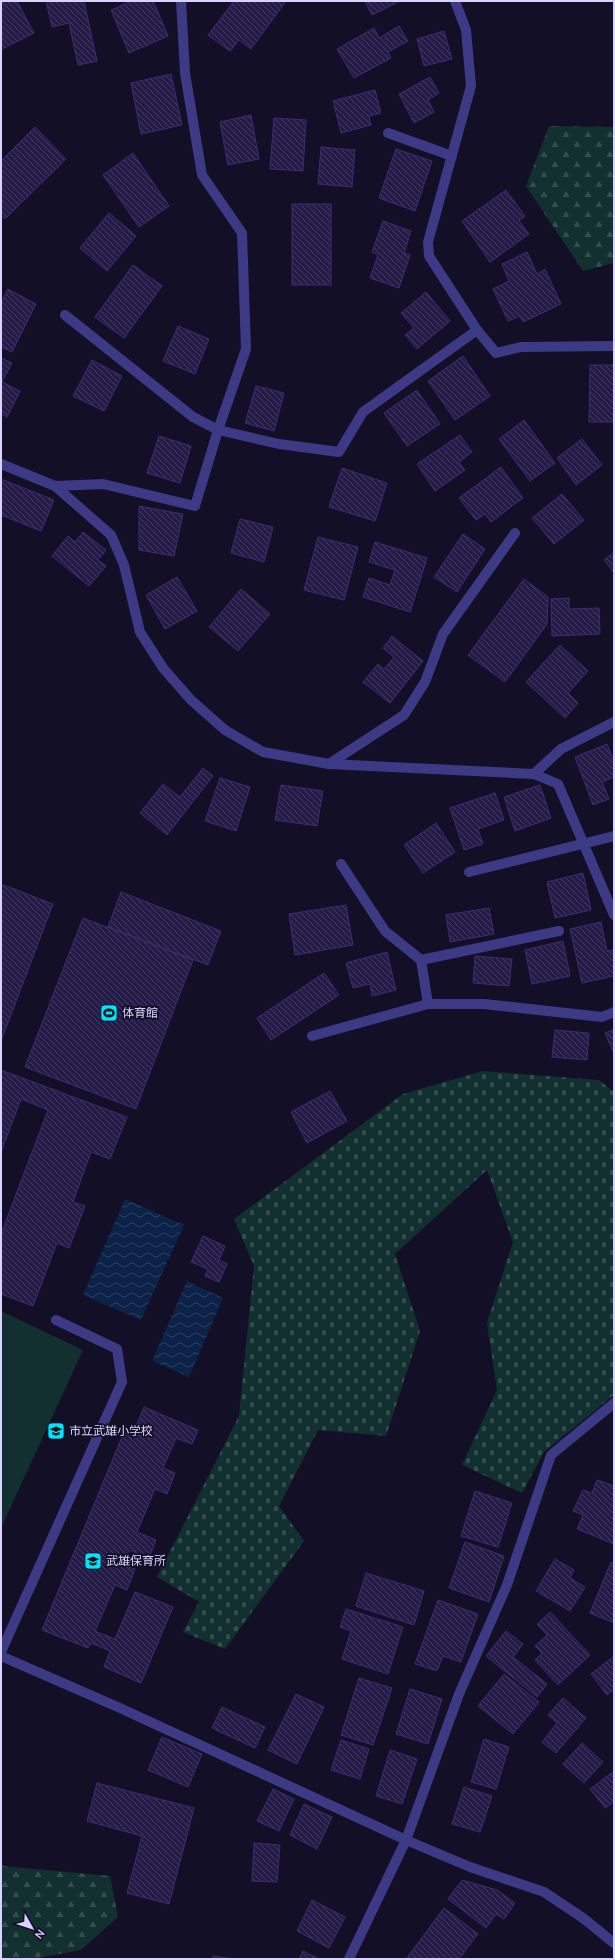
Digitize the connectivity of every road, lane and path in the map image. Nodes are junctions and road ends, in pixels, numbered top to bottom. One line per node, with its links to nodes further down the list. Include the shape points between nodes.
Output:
1 (182, 1): 8 (street, via 185,74 202,175 242,233 246,350)
2 (456, 1): 4 (street, via 466,30 472,86)
3 (388, 133): 4 (street)
4 (452, 156): 6 (street, via 428,242 429,256)
5 (65, 315): 8 (street, via 193,417)
6 (477, 330): 7 (street, via 496,353 521,347); 8 (street, via 363,412 339,452 279,444)
7 (614, 346)
8 (218, 430): 10 (street, via 195,506 103,484)
9 (1, 464): 10 (street)
10 (55, 486): 13 (street, via 111,535 124,565 140,632 163,668 191,700 226,730 264,752)
11 (515, 533): 13 (street, via 443,634 425,682 404,714)
12 (614, 722): 14 (street, via 561,749)
13 (329, 764): 14 (street)
14 (534, 774): 16 (street, via 558,784)
15 (614, 836): 16 (street)
16 (584, 843): 18 (street); 19 (street)
17 (341, 864): 21 (street, via 385,931)
18 (469, 872)
19 (614, 915)
20 (559, 931): 21 (street)
21 (421, 960): 22 (street)
22 (428, 1004): 23 (street, via 484,1004 602,1017); 24 (street)
23 (614, 1012)
24 (312, 1036)
25 (56, 1320): 27 (street, via 117,1349 122,1382)
26 (614, 1403): 29 (street, via 551,1455 507,1585 459,1694)
27 (1, 1652)
28 (1, 1656): 29 (street)
29 (406, 1840): 30 (street, via 470,1867 544,1892); 31 (street)
30 (614, 1943)
31 (349, 1959)

